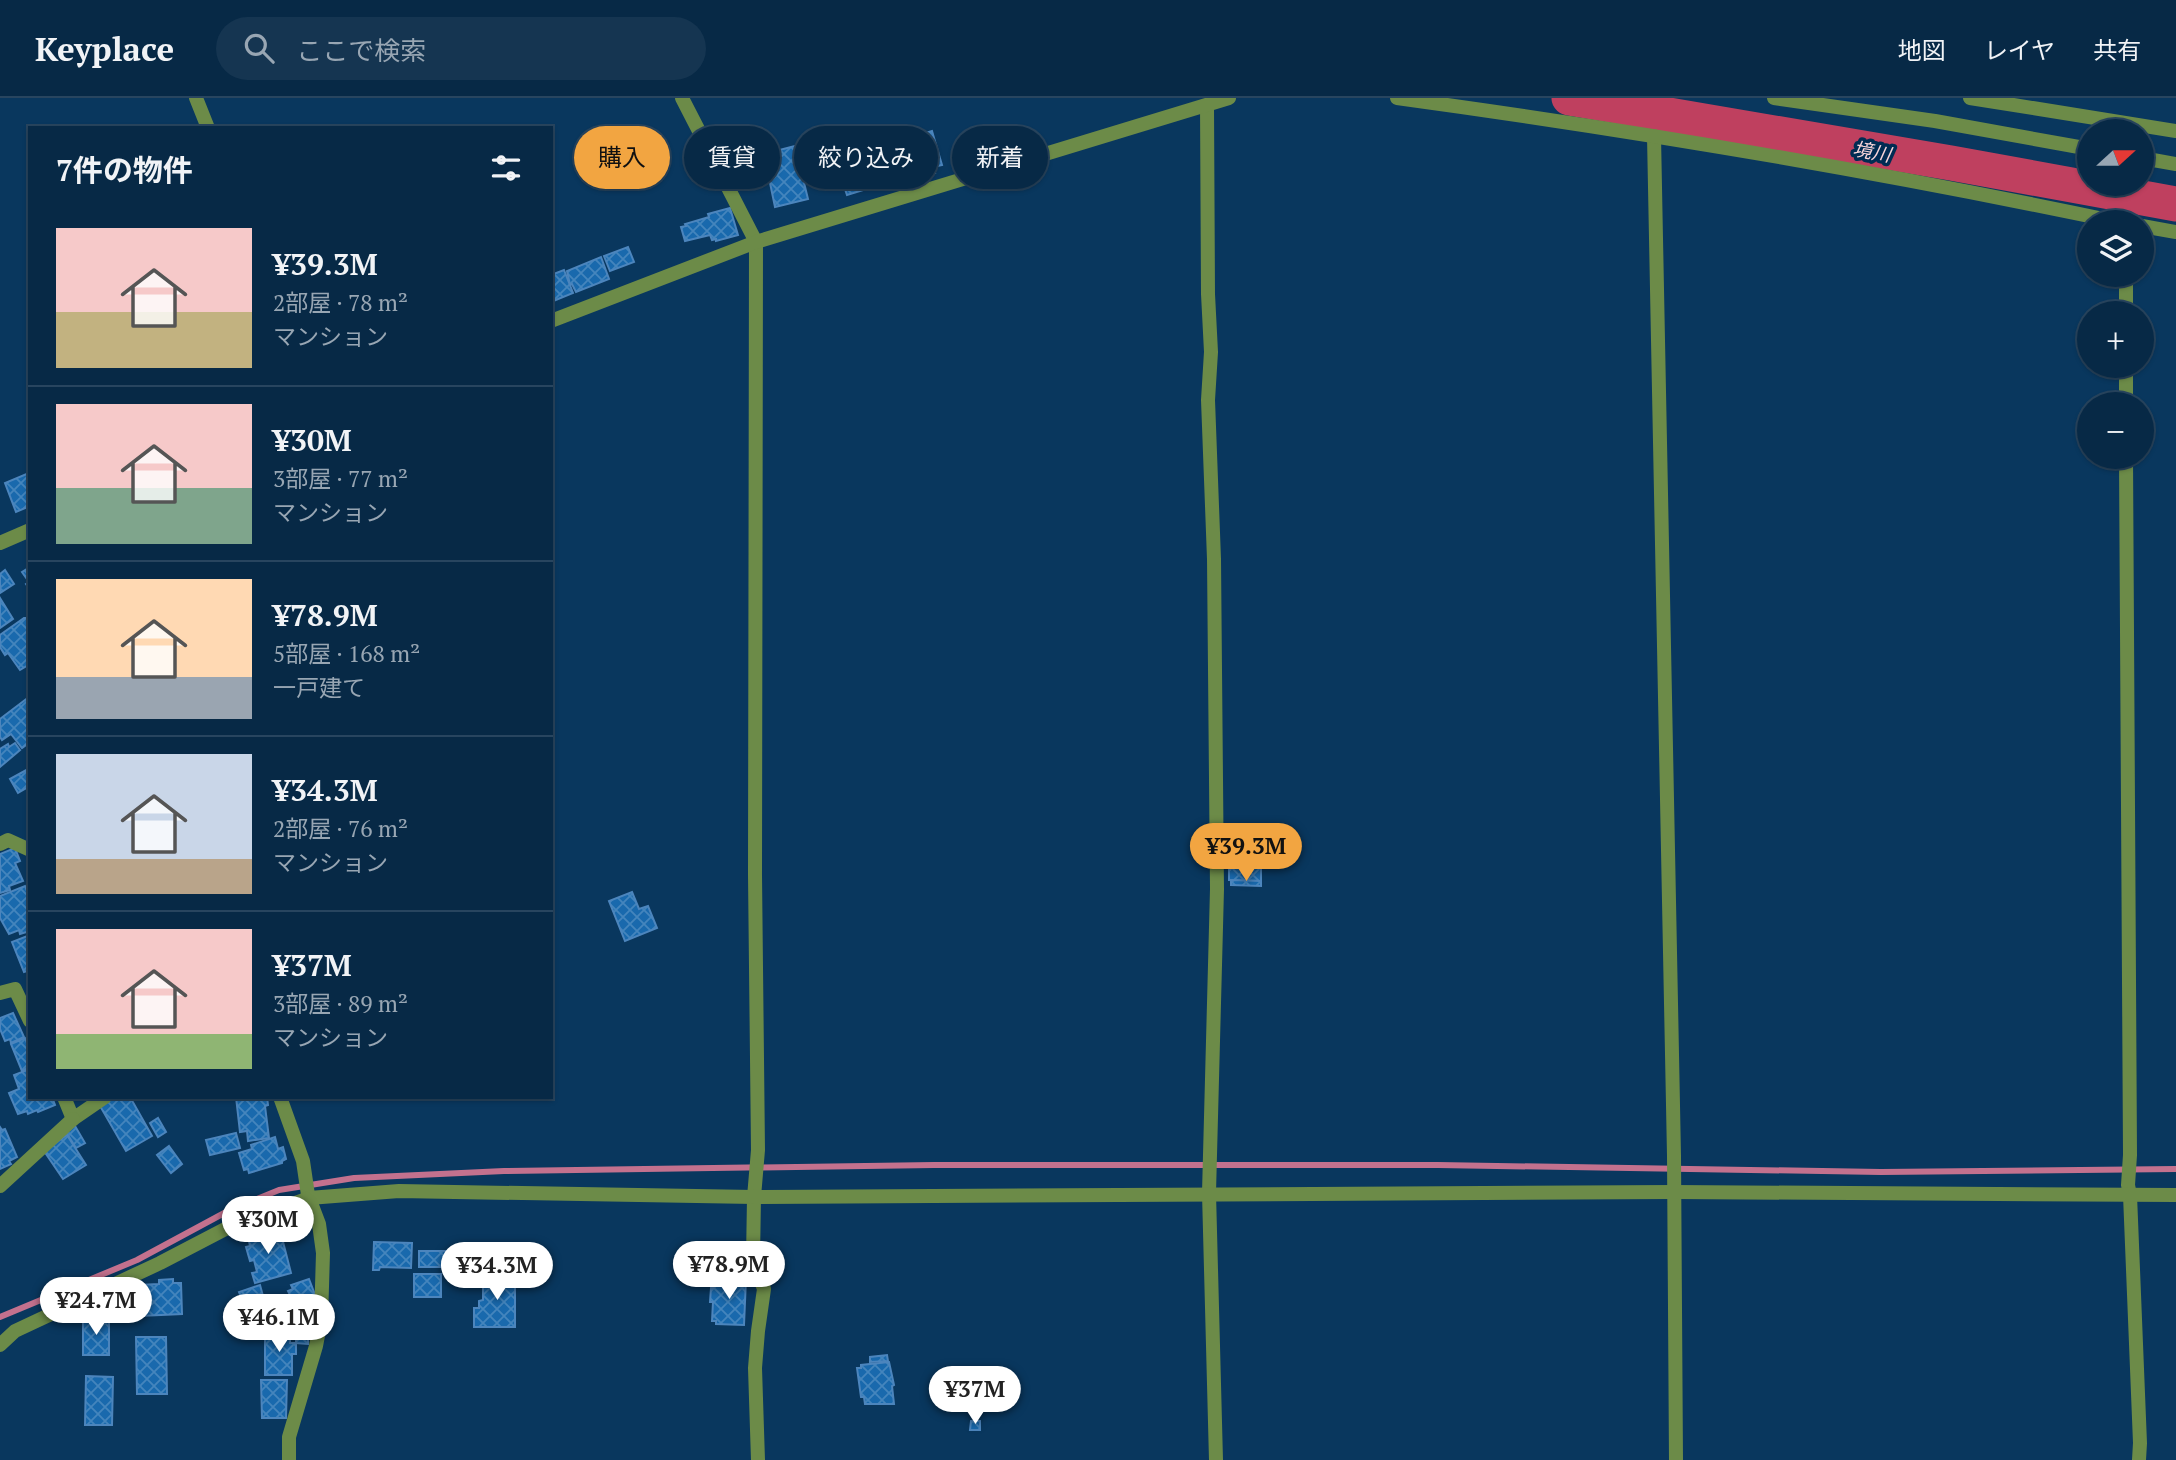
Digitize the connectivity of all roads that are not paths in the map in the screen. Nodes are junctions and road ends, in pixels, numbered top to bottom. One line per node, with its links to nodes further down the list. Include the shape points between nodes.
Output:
1 (197, 98): 8 (street)
2 (682, 98): 17 (street)
3 (1229, 98): 7 (street)
4 (1397, 98): 10 (street)
5 (1774, 98): 11 (street)
6 (1970, 98): 9 (street)
7 (1207, 106): 17 (street); 31 (street, via 1217,889)
8 (207, 126)
9 (2176, 131)
10 (1654, 136): 14 (street); 32 (street)
11 (2077, 147)
12 (2154, 160): 13 (street)
13 (2176, 164)
14 (2077, 213)
15 (2154, 228): 16 (street)
16 (2176, 232)
17 (756, 242): 18 (street); 36 (street, via 758,1150)
18 (553, 320)
19 (2126, 469): 33 (street)
20 (28, 531): 21 (street)
21 (0, 543)
22 (0, 844): 23 (street, via 8,840)
23 (28, 849)
24 (0, 993): 25 (street, via 15,989)
25 (28, 1017)
26 (65, 1099): 29 (street)
27 (102, 1099): 29 (street)
28 (281, 1099): 35 (street, via 303,1161)
29 (73, 1119): 30 (street)
30 (0, 1186)
31 (1209, 1186): 32 (street); 36 (street); 40 (street)
32 (1674, 1187): 33 (street); 41 (street)
33 (2129, 1190): 34 (street); 42 (street)
34 (2176, 1195)
35 (309, 1197): 36 (street, via 399,1191); 37 (street, via 230,1226 15,1331); 38 (street, via 323,1253 321,1320 289,1437)
36 (754, 1197): 39 (street, via 753,1259 764,1289 755,1368)
37 (0, 1345)
38 (289, 1460)
39 (758, 1460)
40 (1216, 1460)
41 (1676, 1460)
42 (2138, 1460)

